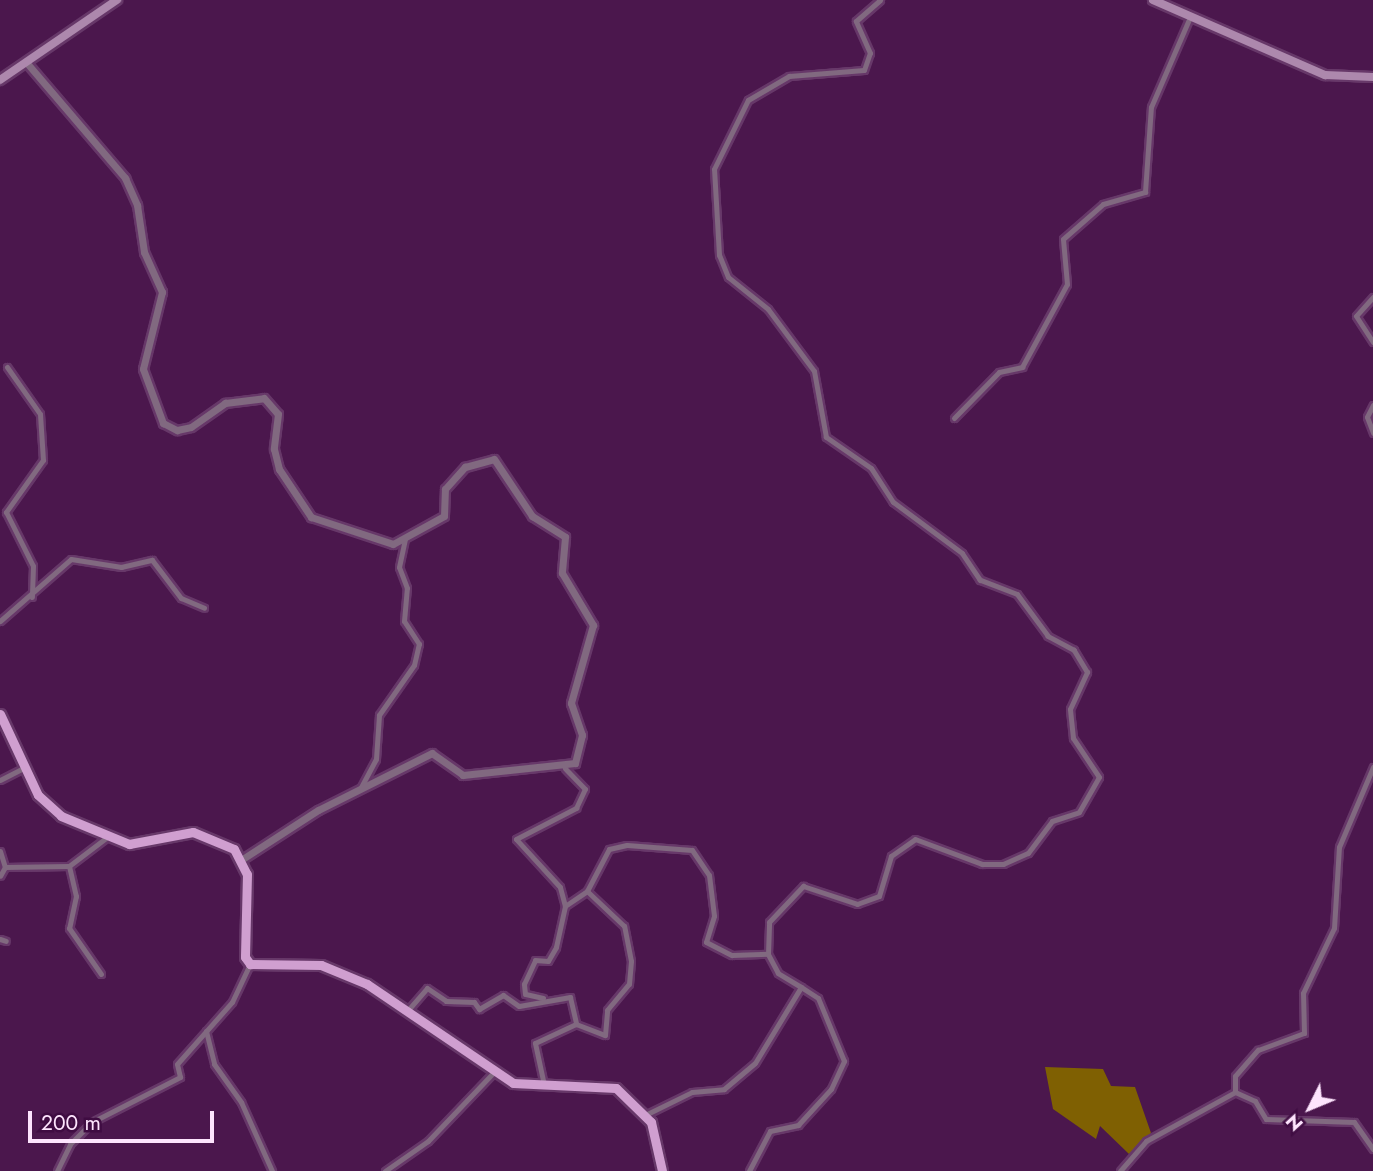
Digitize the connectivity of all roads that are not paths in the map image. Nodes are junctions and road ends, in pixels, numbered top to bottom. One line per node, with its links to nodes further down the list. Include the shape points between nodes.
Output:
1 (117, 0): 5 (main road)
2 (880, 0): 32 (street, via 855,27 870,53 864,70 789,76 748,100 714,169 719,255 728,277 768,309 814,370 826,437 871,468 893,502 962,553 984,583 1017,594 1048,636 1082,662 1087,672 1070,722 1073,738 1099,777 1079,812 1052,821 1027,853 1003,864 982,864 915,839 891,856 879,896 857,904 803,886 769,922)
3 (1153, 0): 4 (main road)
4 (1189, 19): 6 (main road, via 1325,75); 12 (street, via 1151,107 1144,192 1103,204 1063,239 1067,284 1022,367 999,372)
5 (26, 62): 7 (main road); 14 (street, via 125,178 137,205 144,252 162,292 143,369 163,423 177,430 191,427 225,403 264,398 278,414 274,449 279,469 311,517 378,541)
6 (1373, 77)
7 (0, 78)
8 (1373, 297): 9 (street, via 1356,316)
9 (1373, 342)
10 (7, 367): 15 (street, via 40,414 43,460 6,512 33,566)
11 (1373, 405): 13 (street, via 1367,417)
12 (954, 418)
13 (1373, 433)
14 (405, 538): 21 (street, via 443,516 444,489 465,467 494,459 532,516 565,537 562,573 593,625 571,703 582,756); 23 (street, via 399,568 407,588 404,621 419,644 414,665 379,715 376,759 360,780)
15 (32, 597): 16 (street, via 65,560 121,567 148,559 181,598); 17 (street)
16 (204, 608)
17 (0, 621)
18 (0, 715): 19 (main road)
19 (25, 766): 22 (street); 24 (main road, via 54,811)
20 (1373, 767): 42 (street, via 1339,847 1334,928 1303,993 1304,1032 1258,1050 1235,1076)
21 (565, 768): 23 (street, via 509,765 463,775 432,753); 31 (street, via 585,789 576,808 516,839 560,887)
22 (0, 780)
23 (359, 792): 26 (street, via 318,810)
24 (107, 837): 26 (main road, via 141,844 193,832 214,836); 27 (street)
25 (0, 851): 28 (street)
26 (243, 858): 33 (main road)
27 (69, 866): 28 (street); 34 (street, via 76,896 69,928)
28 (5, 867): 29 (street)
29 (0, 876)
30 (587, 891): 31 (street); 32 (street, via 608,849 687,846 709,875 714,916 706,942 732,955); 38 (street, via 624,926 631,971 625,991 607,1010 605,1035)
31 (565, 906): 36 (street, via 556,947 548,961 535,960 524,984 525,993)
32 (768, 954): 35 (street, via 778,973)
33 (250, 964): 37 (main road, via 321,965); 39 (street, via 232,1002)
34 (101, 974)
35 (801, 986): 43 (street, via 755,1063 734,1080); 49 (street, via 818,998 844,1061 831,1089 798,1125 770,1131)
36 (543, 998): 37 (street, via 519,1006 503,995 479,1009 474,1002 446,1001 427,988); 38 (street, via 570,996)
37 (408, 1010): 40 (main road)
38 (576, 1024): 41 (street, via 535,1043)
39 (206, 1031): 45 (street, via 177,1064 180,1077 92,1122 70,1144); 46 (street, via 214,1064 242,1102)
40 (492, 1074): 41 (main road); 47 (street, via 428,1141)
41 (544, 1085): 43 (main road, via 608,1086)
42 (1235, 1092): 44 (street, via 1255,1101 1266,1119 1354,1122); 50 (street, via 1146,1141)
43 (645, 1115): 48 (main road)
44 (1373, 1149)
45 (57, 1171)
46 (272, 1171)
47 (385, 1171)
48 (662, 1171)
49 (749, 1171)
50 (1120, 1171)

